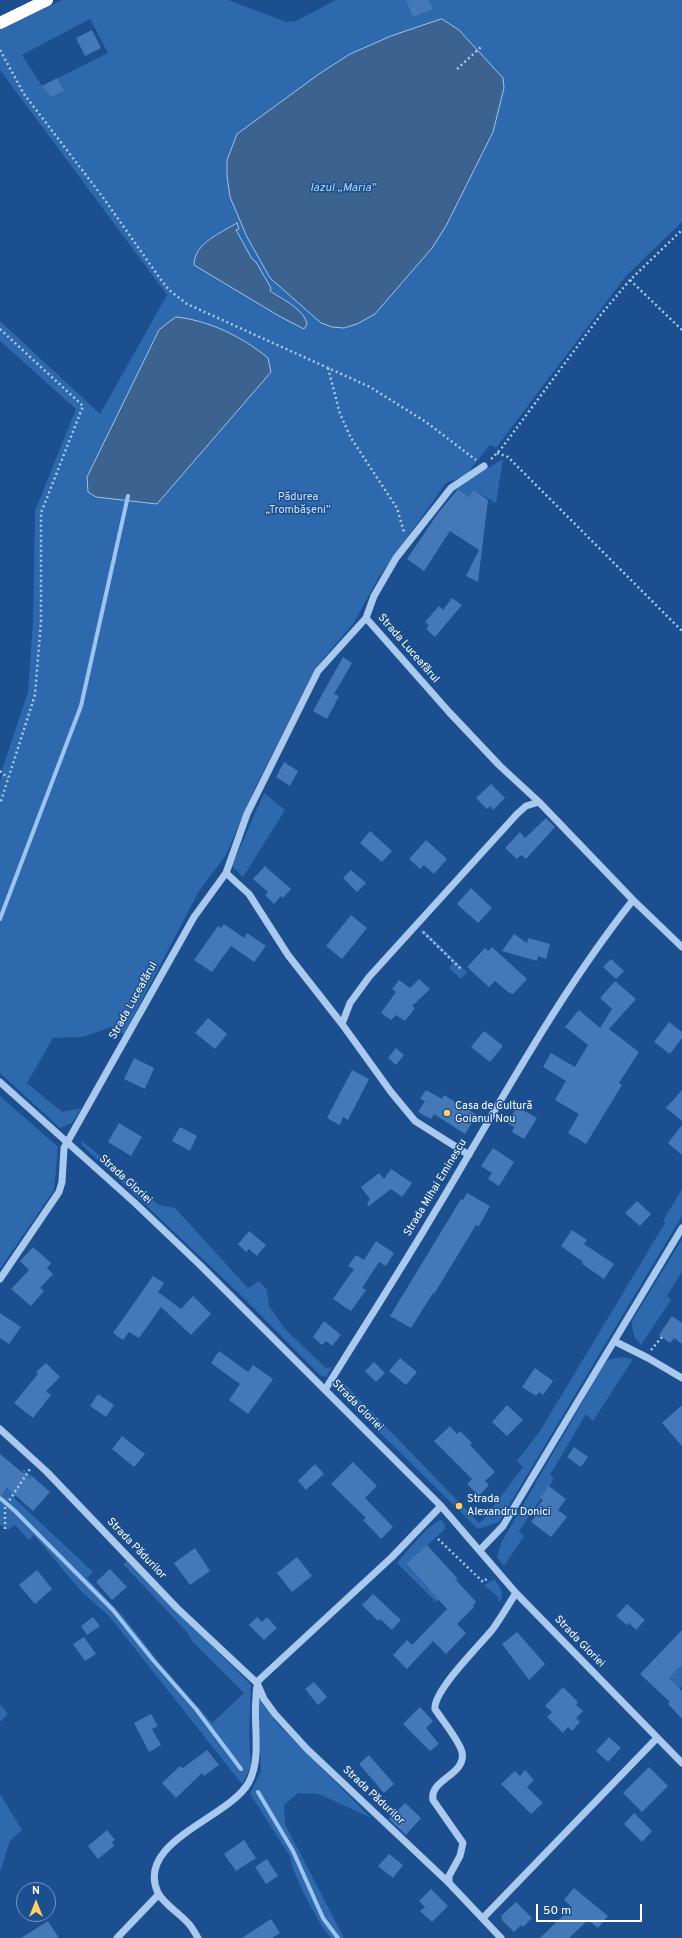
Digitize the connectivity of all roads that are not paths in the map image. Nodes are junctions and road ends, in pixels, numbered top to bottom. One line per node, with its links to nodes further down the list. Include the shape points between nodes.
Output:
1 (46, 0): 2 (highway)
2 (0, 23)
3 (484, 466): 4 (street, via 451,488 407,544 382,580)
4 (366, 618): 5 (street, Strada Luceafărul, via 449,712 500,766); 6 (street, Strada Luceafărul, via 318,671 247,814)
5 (539, 802): 7 (street, Strada Luceafărul); 9 (street, via 526,806 517,814 369,977 350,1003)
6 (226, 873): 9 (street, via 248,894 288,956); 11 (street, Strada Luceafărul, via 194,918)
7 (633, 900): 8 (street); 12 (street, Strada Mihai Eminescu, via 570,986)
8 (682, 947)
9 (342, 1024): 12 (street, via 391,1092 415,1120)
10 (0, 1082): 11 (street, Strada Gloriei)
11 (68, 1142): 14 (street, via 64,1148 59,1192); 17 (street, Strada Gloriei, via 200,1265)
12 (469, 1155): 17 (street, Strada Mihai Eminescu)
13 (682, 1228): 15 (street)
14 (0, 1279)
15 (614, 1341): 16 (street); 20 (street, via 502,1526)
16 (682, 1378)
17 (325, 1390): 19 (street, Strada Gloriei)
18 (0, 1429): 22 (street, Strada Pădurilor, via 177,1608)
19 (442, 1506): 20 (street, Strada Gloriei); 22 (street, via 392,1557)
20 (480, 1550): 21 (street, Strada Gloriei)
21 (516, 1593): 23 (street, Strada Gloriei); 25 (street, via 493,1628 450,1680 434,1704 462,1751 462,1759 457,1768 434,1789 432,1794 433,1800 463,1843 460,1856 449,1876)
22 (257, 1683): 25 (street, Strada Pădurilor, via 275,1714 307,1749); 26 (street, via 254,1716 256,1766 248,1783 229,1803 194,1826 156,1862 153,1872)
23 (657, 1738): 24 (street, Strada Gloriei); 27 (street)
24 (682, 1763)
25 (449, 1883): 27 (street, Strada Pădurilor)
26 (159, 1894): 28 (street); 29 (street, via 189,1924)
27 (483, 1918): 30 (street, Strada Pădurilor)
28 (117, 1938)
29 (198, 1938)
30 (501, 1938)

